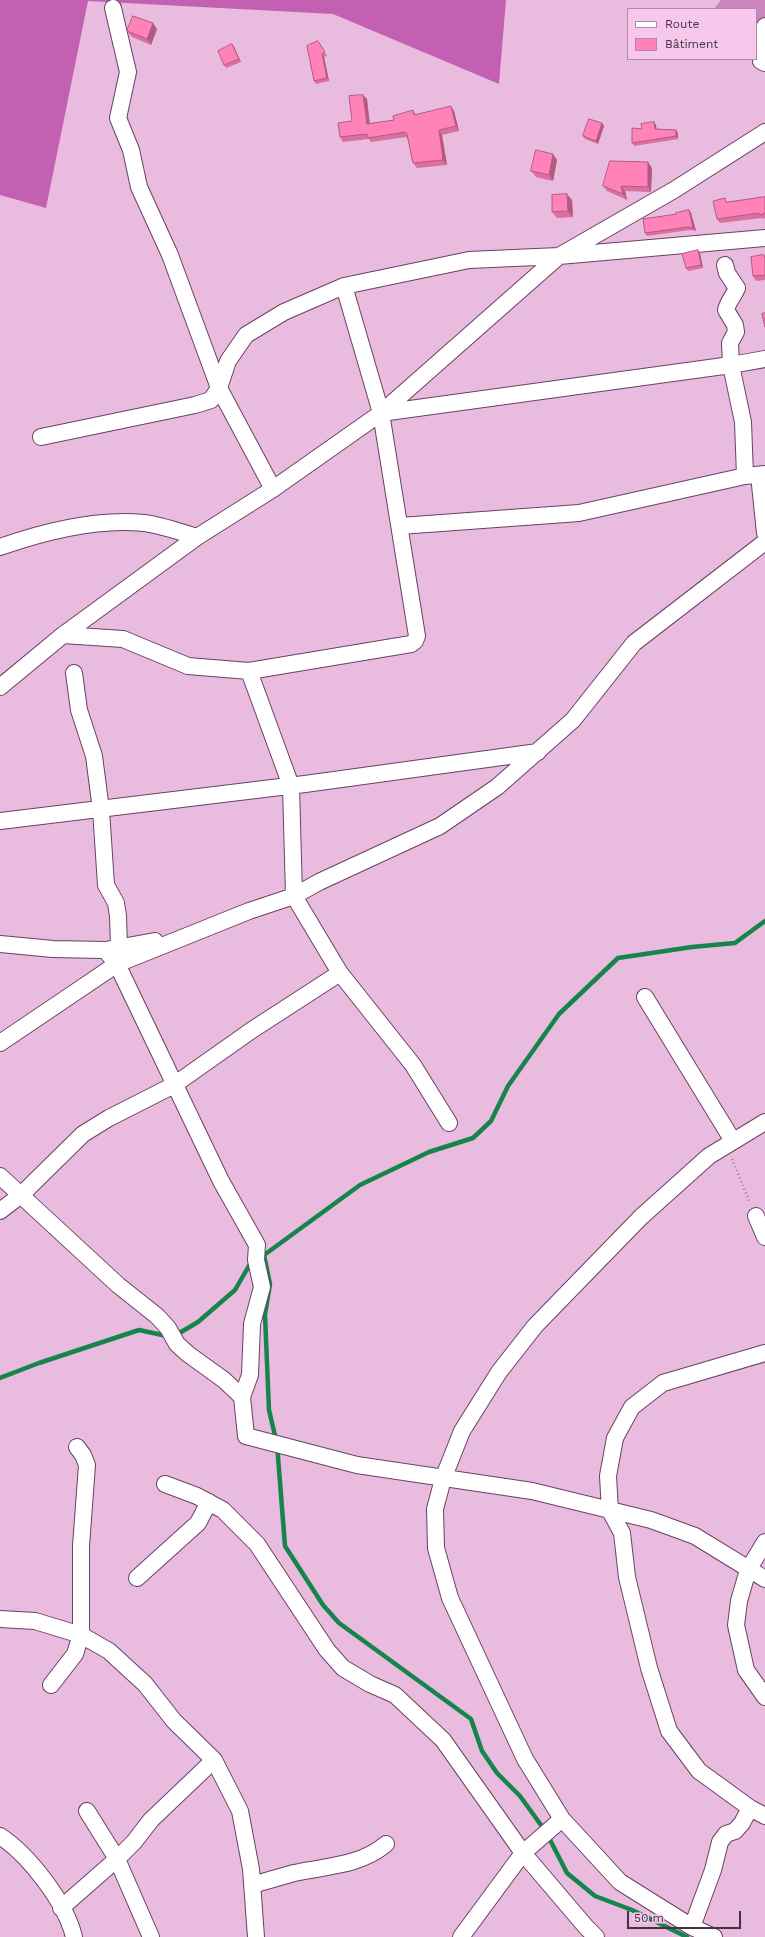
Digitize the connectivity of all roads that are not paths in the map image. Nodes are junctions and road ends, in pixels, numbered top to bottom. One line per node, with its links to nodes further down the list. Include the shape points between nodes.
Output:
1 (114, 8): 11 (street, via 128,72 118,118 131,150 139,187 170,255)
2 (765, 26): 3 (street, via 761,43 762,61)
3 (765, 63)
4 (765, 132): 6 (street, via 674,190)
5 (765, 238): 6 (street)
6 (559, 256): 8 (street, via 469,260); 12 (street)
7 (725, 265): 10 (street, via 736,288 726,310 736,332 730,343)
8 (344, 286): 11 (street, via 284,312 246,335 228,361); 12 (street)
9 (765, 359): 10 (street)
10 (731, 365): 12 (street); 14 (street)
11 (220, 388): 13 (street, via 211,400 195,405); 15 (street)
12 (381, 412): 15 (street); 16 (street)
13 (41, 437)
14 (756, 475): 16 (street, via 579,513); 17 (street)
15 (273, 489): 18 (street)
16 (400, 526): 22 (street, via 417,636 415,641 411,644)
17 (765, 533)
18 (197, 537): 20 (street, via 144,523 89,523); 21 (street)
19 (765, 542): 25 (street, via 634,642 573,720)
20 (0, 547)
21 (63, 635): 22 (street, via 123,639 188,666); 24 (street)
22 (249, 671): 26 (street)
23 (74, 673): 27 (street, via 79,710 94,756)
24 (0, 687)
25 (538, 752): 26 (street); 29 (street, via 497,786 440,826)
26 (291, 786): 27 (street); 29 (street)
27 (101, 810): 28 (street); 32 (street, via 106,885 116,903 118,916)
28 (0, 821)
29 (294, 896): 30 (street); 34 (street)
30 (184, 937): 32 (street); 33 (street)
31 (0, 944): 32 (street, via 53,949)
32 (112, 949): 33 (street)
33 (117, 964): 36 (street); 37 (street)
34 (340, 973): 37 (street); 39 (street, via 413,1065)
35 (645, 997): 40 (street)
36 (0, 1043)
37 (174, 1085): 42 (street, via 83,1134); 47 (street, via 221,1181 257,1245 256,1260 262,1286 252,1324 250,1375)
38 (765, 1122): 40 (street)
39 (449, 1123)
40 (730, 1143): 49 (street, via 709,1156 642,1217 535,1326 499,1372 462,1431)
41 (0, 1176): 42 (street)
42 (21, 1195): 43 (street); 47 (street, via 118,1285 157,1316 177,1344 224,1380)
43 (0, 1211)
44 (756, 1216): 45 (street)
45 (765, 1237)
46 (765, 1353): 52 (street, via 663,1383 632,1407 615,1438 608,1476)
47 (242, 1398): 49 (street, via 246,1436 357,1465)
48 (77, 1447): 58 (street, via 84,1455 87,1465 81,1546)
49 (443, 1479): 52 (street, via 532,1491); 65 (street, via 435,1509 436,1548 450,1598 525,1759)
50 (165, 1484): 51 (street)
51 (209, 1502): 55 (street, via 198,1523); 68 (street, via 223,1510 257,1544 327,1650 343,1668 395,1695 443,1740)
52 (610, 1511): 54 (street, via 651,1520 694,1536); 62 (street, via 622,1533 627,1577 641,1638 669,1731 698,1772)
53 (765, 1542): 54 (street)
54 (748, 1570): 56 (street); 60 (street, via 738,1601 736,1625 746,1670)
55 (137, 1578)
56 (765, 1579)
57 (0, 1618): 58 (street, via 35,1621)
58 (82, 1635): 59 (street, via 75,1654); 61 (street, via 109,1651 145,1684 174,1720)
59 (51, 1685)
60 (765, 1697)
61 (214, 1760): 69 (street, via 151,1820 134,1842); 70 (street, via 240,1811)
62 (750, 1808): 64 (street); 72 (street, via 742,1823 734,1831 726,1834 720,1842 713,1870)
63 (87, 1811): 69 (street)
64 (765, 1816)
65 (562, 1818): 68 (street); 72 (street, via 620,1882)
66 (0, 1836): 71 (street, via 36,1868)
67 (386, 1844): 70 (street, via 374,1854 360,1860)
68 (523, 1853): 76 (street); 77 (street)
69 (117, 1858): 71 (street); 74 (street)
70 (252, 1884): 75 (street)
71 (61, 1908): 73 (street, via 71,1923)
72 (692, 1927): 78 (street)
73 (74, 1937)
74 (151, 1937)
75 (256, 1937)
76 (461, 1937)
77 (596, 1937)
78 (714, 1937)

